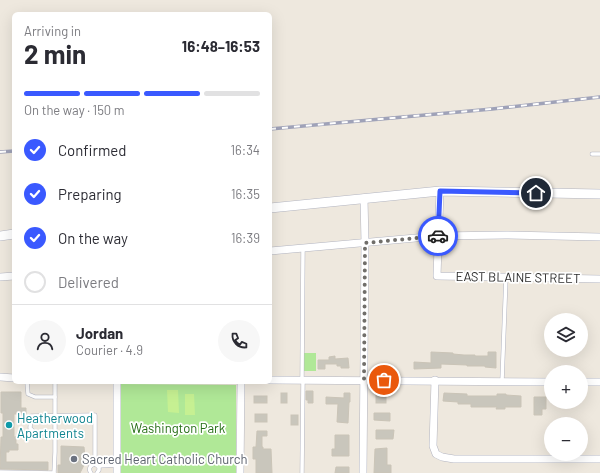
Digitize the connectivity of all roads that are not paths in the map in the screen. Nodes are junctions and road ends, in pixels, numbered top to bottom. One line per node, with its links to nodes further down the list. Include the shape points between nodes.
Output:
1 (592, 154): 2 (lane)
2 (600, 154)
3 (440, 191): 4 (street); 5 (street); 9 (street)
4 (600, 194)
5 (364, 198): 6 (street); 11 (street)
6 (272, 208)
7 (12, 234): 8 (street)
8 (0, 236)
9 (438, 236): 10 (street); 11 (street); 16 (street, EAST BLAINE STREET, via 437,276)
10 (600, 237)
11 (365, 243): 12 (street); 22 (street)
12 (303, 248): 13 (street); 21 (lane)
13 (272, 251)
14 (12, 276): 15 (street)
15 (0, 277)
16 (506, 277): 17 (street, EAST BLAINE STREET); 24 (lane)
17 (600, 279)
18 (0, 378): 19 (street)
19 (12, 378)
20 (272, 380): 21 (street)
21 (303, 380): 22 (street); 44 (lane)
22 (364, 380): 23 (street); 45 (street)
23 (435, 380): 24 (street); 35 (street, via 433,446 436,454 442,457)
24 (502, 381): 25 (street)
25 (544, 382)
26 (588, 382): 27 (street)
27 (600, 382)
28 (27, 384): 32 (lane, via 28,394 35,397)
29 (55, 384): 32 (lane)
30 (117, 384): 37 (street)
31 (241, 384): 43 (street)
32 (55, 397): 33 (lane)
33 (55, 415): 34 (lane); 34 (lane, via 31,416 30,428 35,433); 36 (lane, via 95,415)
34 (55, 433): 39 (lane)
35 (600, 460)
36 (96, 465): 37 (lane); 40 (lane, via 90,468); 41 (lane, via 99,470)
37 (117, 465): 42 (street)
38 (0, 472): 39 (lane)
39 (54, 473)
40 (91, 473)
41 (97, 473)
42 (116, 473)
43 (240, 473)
44 (302, 473)
45 (363, 473)

